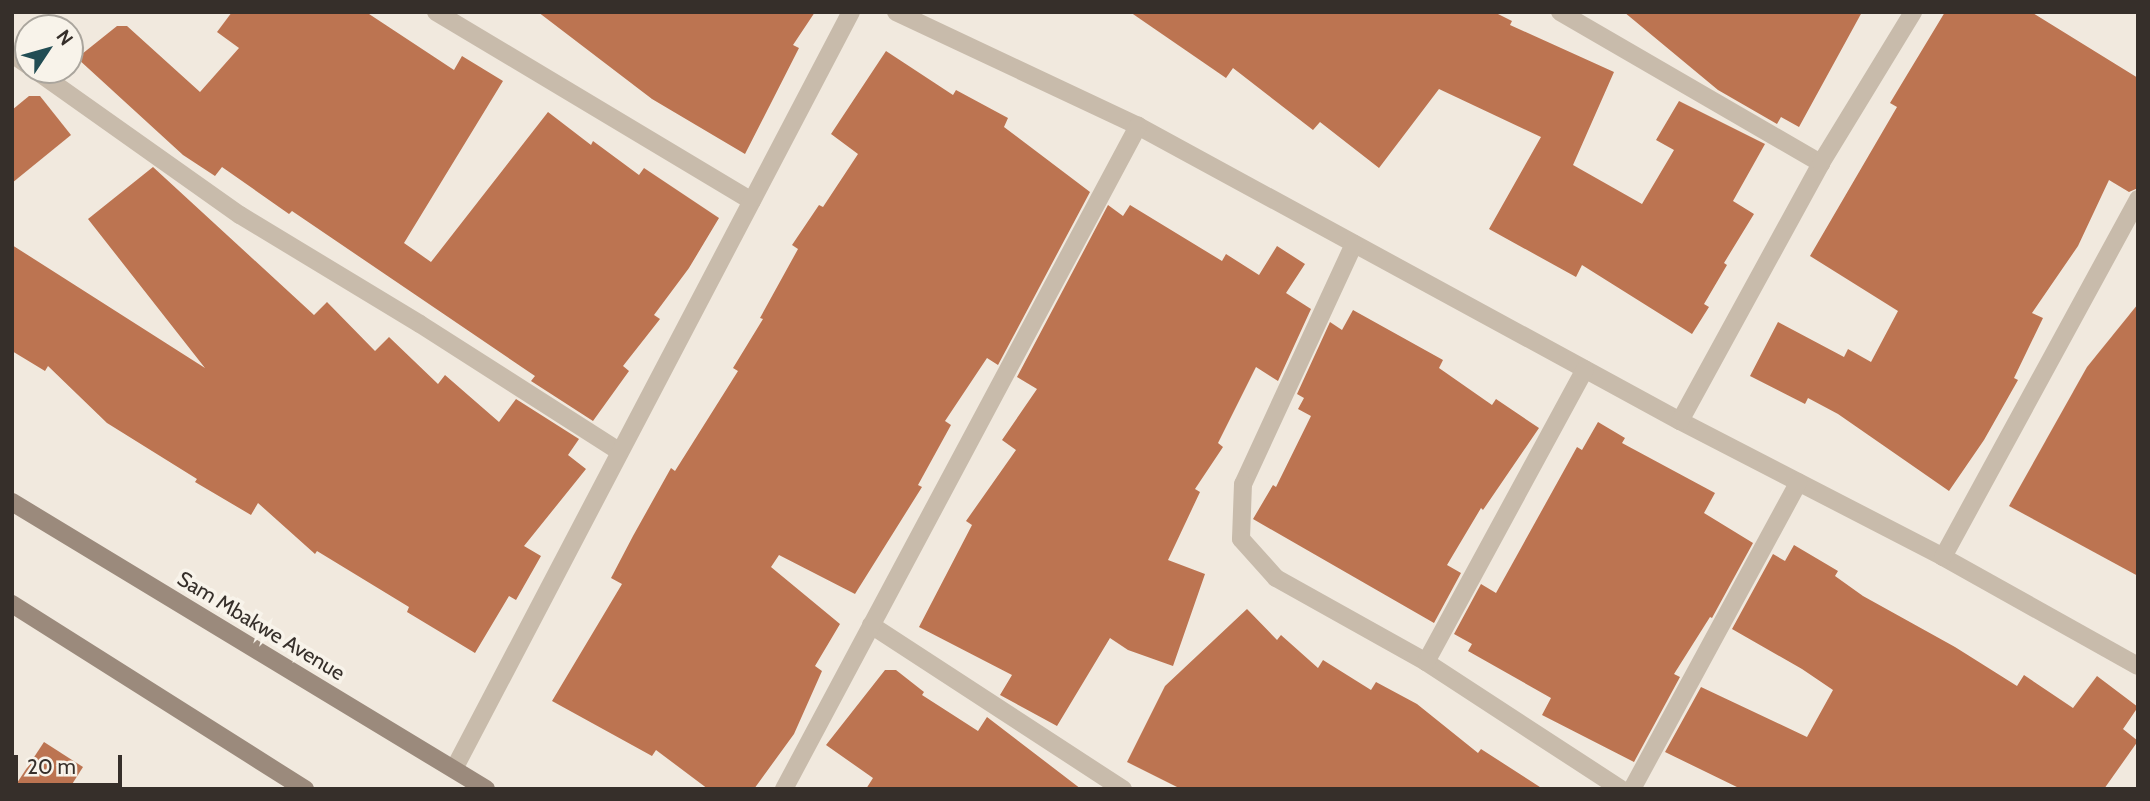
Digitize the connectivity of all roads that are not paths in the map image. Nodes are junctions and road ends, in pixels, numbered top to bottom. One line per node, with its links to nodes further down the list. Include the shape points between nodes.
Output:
1 (436, 12): 10 (street)
2 (851, 12): 10 (street)
3 (896, 12): 7 (street)
4 (1560, 12): 8 (street)
5 (1913, 12): 8 (street)
6 (55, 84): 14 (street, via 240,215)
7 (1138, 126): 11 (street); 19 (street)
8 (1821, 163): 13 (street)
9 (2138, 199): 17 (street)
10 (752, 201): 14 (street)
11 (1354, 244): 12 (street); 20 (street, via 1243,484 1241,539 1276,578)
12 (1585, 369): 13 (street); 20 (street)
13 (1680, 421): 15 (street)
14 (620, 453): 22 (street)
15 (1799, 482): 17 (street); 28 (street)
16 (12, 502): 22 (main road, Sam Mbakwe Avenue)
17 (1943, 556): 21 (street)
18 (12, 604): 23 (main road)
19 (870, 625): 25 (street); 26 (street)
20 (1426, 662): 27 (street)
21 (2138, 666)
22 (454, 769): 24 (main road, Sam Mbakwe Avenue)
23 (302, 788)
24 (486, 789)
25 (784, 789)
26 (1123, 789)
27 (1621, 789)
28 (1632, 789)

